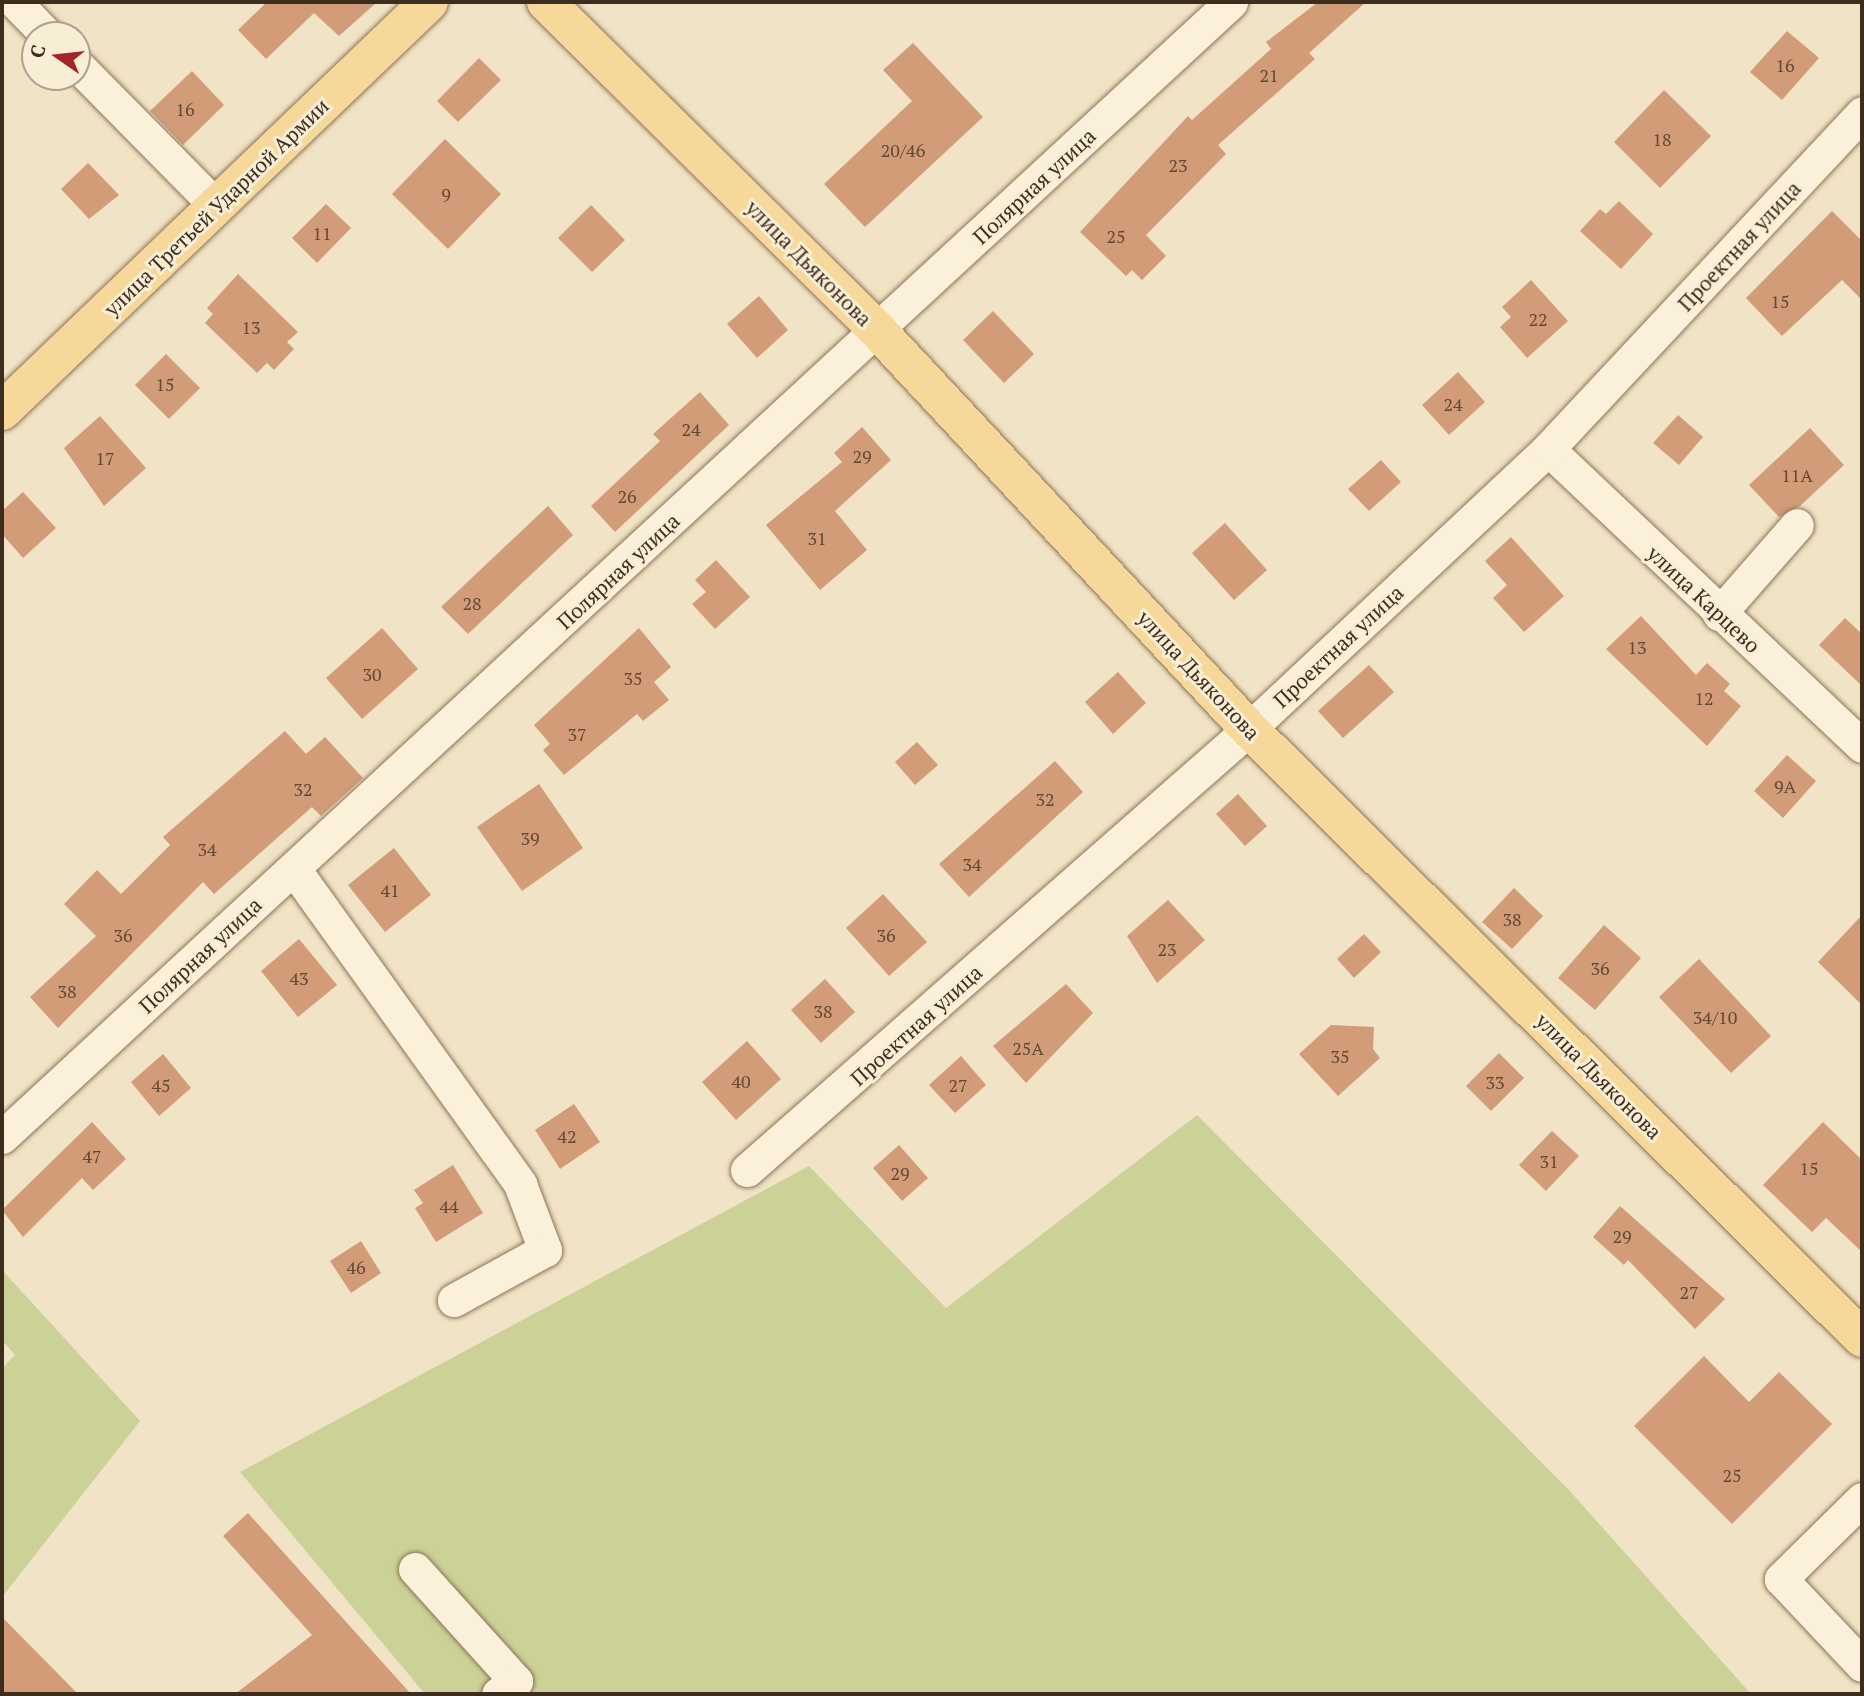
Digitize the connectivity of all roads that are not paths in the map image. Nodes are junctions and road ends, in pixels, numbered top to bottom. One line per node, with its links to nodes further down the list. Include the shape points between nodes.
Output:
1 (15, 2): 5 (street)
2 (429, 2): 8 (main road, улица Третьей Ударной Армии)
3 (546, 2): 9 (main road, улица Дьяконова)
4 (1231, 2): 9 (street, Полярная улица)
5 (33, 21)
6 (91, 79): 8 (street)
7 (1862, 113): 11 (street, Проектная улица)
8 (216, 207): 10 (main road, улица Третьей Ударной Армии)
9 (879, 332): 14 (main road, улица Дьяконова); 16 (street, Полярная улица)
10 (2, 411)
11 (1548, 449): 13 (street, улица Карцево); 14 (street, Проектная улица)
12 (1797, 525): 13 (street)
13 (1719, 614): 15 (street, улица Карцево)
14 (1249, 729): 18 (street, Проектная улица); 20 (main road, улица Дьяконова)
15 (1862, 746)
16 (294, 869): 17 (street, Полярная улица); 19 (street, via 520,1184 544,1250)
17 (2, 1137)
18 (747, 1170)
19 (454, 1300)
20 (1862, 1338)
21 (1862, 1499): 23 (street, via 1782,1579)
22 (415, 1569): 24 (street, via 516,1681)
23 (1862, 1665)
24 (498, 1694)

